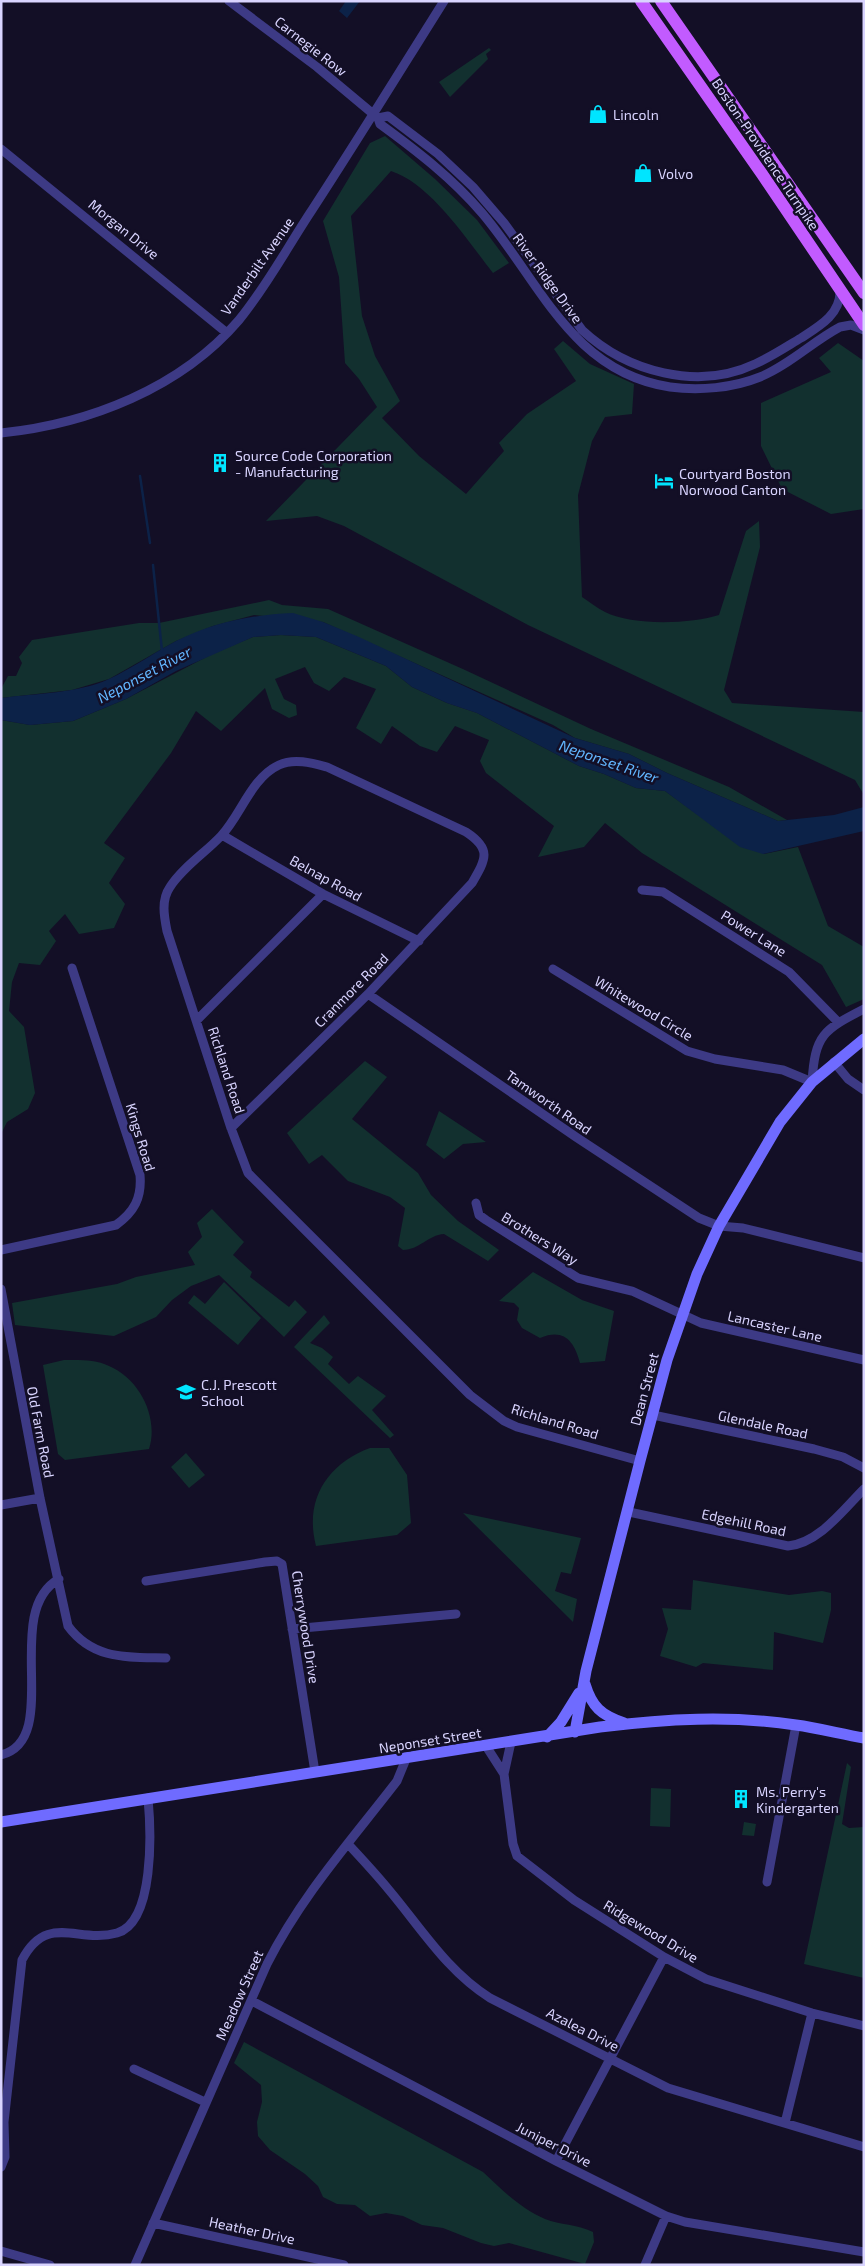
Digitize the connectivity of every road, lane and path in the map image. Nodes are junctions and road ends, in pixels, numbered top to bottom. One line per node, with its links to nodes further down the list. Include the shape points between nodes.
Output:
1 (229, 1): 5 (street, Carnegie Row)
2 (444, 1): 5 (street, Vanderbilt Avenue)
3 (641, 1): 7 (main road, Boston-Providence Turnpike)
4 (660, 1): 8 (main road, Boston-Providence Turnpike)
5 (376, 116): 7 (street, River Ridge Drive, via 388,116 456,169 504,223 582,330 630,362 664,374 682,376 710,376 743,369 778,352 827,320 837,307); 10 (street, River Ridge Drive, via 380,124 440,170 481,212 572,336 603,362 622,372 646,382 684,388 732,385 759,378 778,368 840,327 852,325); 11 (street, Vanderbilt Avenue, via 260,289)
6 (1, 149): 11 (street, Morgan Drive)
7 (840, 290): 9 (main road, Boston-Providence Turnpike)
8 (864, 293)
9 (864, 325)
10 (864, 330)
11 (226, 333): 12 (street, Vanderbilt Avenue, via 176,373 122,403 63,422)
12 (1, 433)
13 (222, 835): 14 (street, Richland Road, via 270,772 279,765 311,763 327,767 466,832 480,841 484,852); 16 (street, Belnap Road); 22 (street, Richland Road, via 170,887 163,913)
14 (482, 864): 17 (street, Cranmore Road, via 472,883)
15 (642, 890): 23 (street, Power Lane, via 663,892 789,972)
16 (323, 894): 17 (street, Belnap Road); 22 (street)
17 (419, 941): 20 (street, Cranmore Road)
18 (72, 968): 31 (street, Kings Road, via 140,1175 141,1189 135,1208 116,1225)
19 (553, 969): 26 (street, Whitewood Circle, via 687,1050 783,1070)
20 (368, 994): 28 (street, Cranmore Road); 30 (street, Tamworth Road, via 652,1189 699,1218)
21 (864, 1008): 23 (street)
22 (197, 1020): 28 (street, Richland Road)
23 (838, 1022): 26 (street, via 815,1049)
24 (864, 1039): 25 (main road, Dean Street)
25 (834, 1062): 26 (main road, Dean Street); 27 (street, via 848,1079)
26 (812, 1082): 30 (main road, Dean Street, via 780,1122)
27 (864, 1090)
28 (231, 1128): 38 (street, Richland Road, via 248,1173 470,1395 490,1411 518,1426)
29 (476, 1203): 34 (street, Brothers Way, via 479,1215 578,1278 632,1291)
30 (719, 1226): 32 (street, Tamworth Road, via 743,1228); 34 (main road, Dean Street)
31 (1, 1250)
32 (864, 1258)
33 (1, 1289): 35 (street, Old Farm Road)
34 (682, 1315): 36 (street, Lancaster Lane, via 701,1323); 37 (main road, Dean Street)
35 (5, 1332): 41 (street, Old Farm Road)
36 (864, 1360)
37 (652, 1415): 38 (main road, Dean Street); 39 (street, Glendale Road, via 814,1449 843,1457)
38 (640, 1461): 43 (main road, Dean Street)
39 (864, 1468)
40 (864, 1489): 43 (street, Edgehill Road, via 823,1529 794,1545)
41 (40, 1498): 42 (street); 44 (street, Old Farm Road)
42 (1, 1505)
43 (629, 1512): 50 (main road, Dean Street)
44 (59, 1579): 46 (street); 49 (street, Old Farm Road, via 68,1626 77,1638 109,1654)
45 (146, 1581): 48 (street, Cherrywood Drive, via 277,1561 282,1564)
46 (35, 1588)
47 (456, 1614): 48 (street)
48 (292, 1629): 61 (street, Cherrywood Drive)
49 (166, 1658)
50 (584, 1682): 52 (main road, via 590,1701 598,1710); 54 (main road, Dean Street); 55 (main road, via 561,1722)
51 (20, 1714): 59 (street, via 19,1739 12,1750)
52 (628, 1724): 53 (main road, Neponset Street, via 703,1719); 54 (main road, Neponset Street)
53 (796, 1725): 56 (main road, Neponset Street); 66 (street)
54 (575, 1732): 55 (main road, Neponset Street)
55 (547, 1737): 57 (main road, Neponset Street)
56 (864, 1738)
57 (511, 1742): 58 (main road, Neponset Street); 62 (street, Ridgewood Drive)
58 (486, 1746): 60 (main road, Neponset Street); 62 (street, Ridgewood Drive)
59 (1, 1755)
60 (406, 1759): 61 (main road, Neponset Street); 65 (street, Meadow Street, via 397,1781)
61 (315, 1772): 63 (main road, Neponset Street)
62 (504, 1774): 67 (street, Ridgewood Drive, via 508,1816 517,1856 574,1900)
63 (148, 1798): 64 (main road, Neponset Street); 77 (street, via 151,1830 146,1878 137,1915 128,1927 118,1933 100,1935 51,1933 29,1946 22,1960 4,2122 5,2157)
64 (1, 1822)
65 (348, 1844): 68 (street, Meadow Street, via 285,1928); 71 (street, Azalea Drive, via 470,1985)
66 (767, 1882)
67 (664, 1957): 69 (street, Ridgewood Drive, via 720,1984); 71 (street)
68 (252, 2001): 73 (street, Meadow Street); 76 (street, Juniper Drive)
69 (812, 2013): 70 (street, Ridgewood Drive); 74 (street)
70 (864, 2026)
71 (612, 2060): 74 (street, Azalea Drive, via 677,2092); 76 (street)
72 (134, 2069): 73 (street)
73 (205, 2102): 79 (street, Meadow Street)
74 (784, 2123): 75 (street, Azalea Drive)
75 (864, 2147)
76 (556, 2161): 78 (street, Juniper Drive)
77 (1, 2167)
78 (666, 2216): 81 (street, Juniper Drive, via 685,2222); 85 (street)
79 (153, 2224): 83 (street, Meadow Street); 84 (street, Heather Drive)
80 (1, 2251): 82 (street)
81 (864, 2252)
82 (50, 2265)
83 (135, 2265)
84 (344, 2265)
85 (645, 2265)

